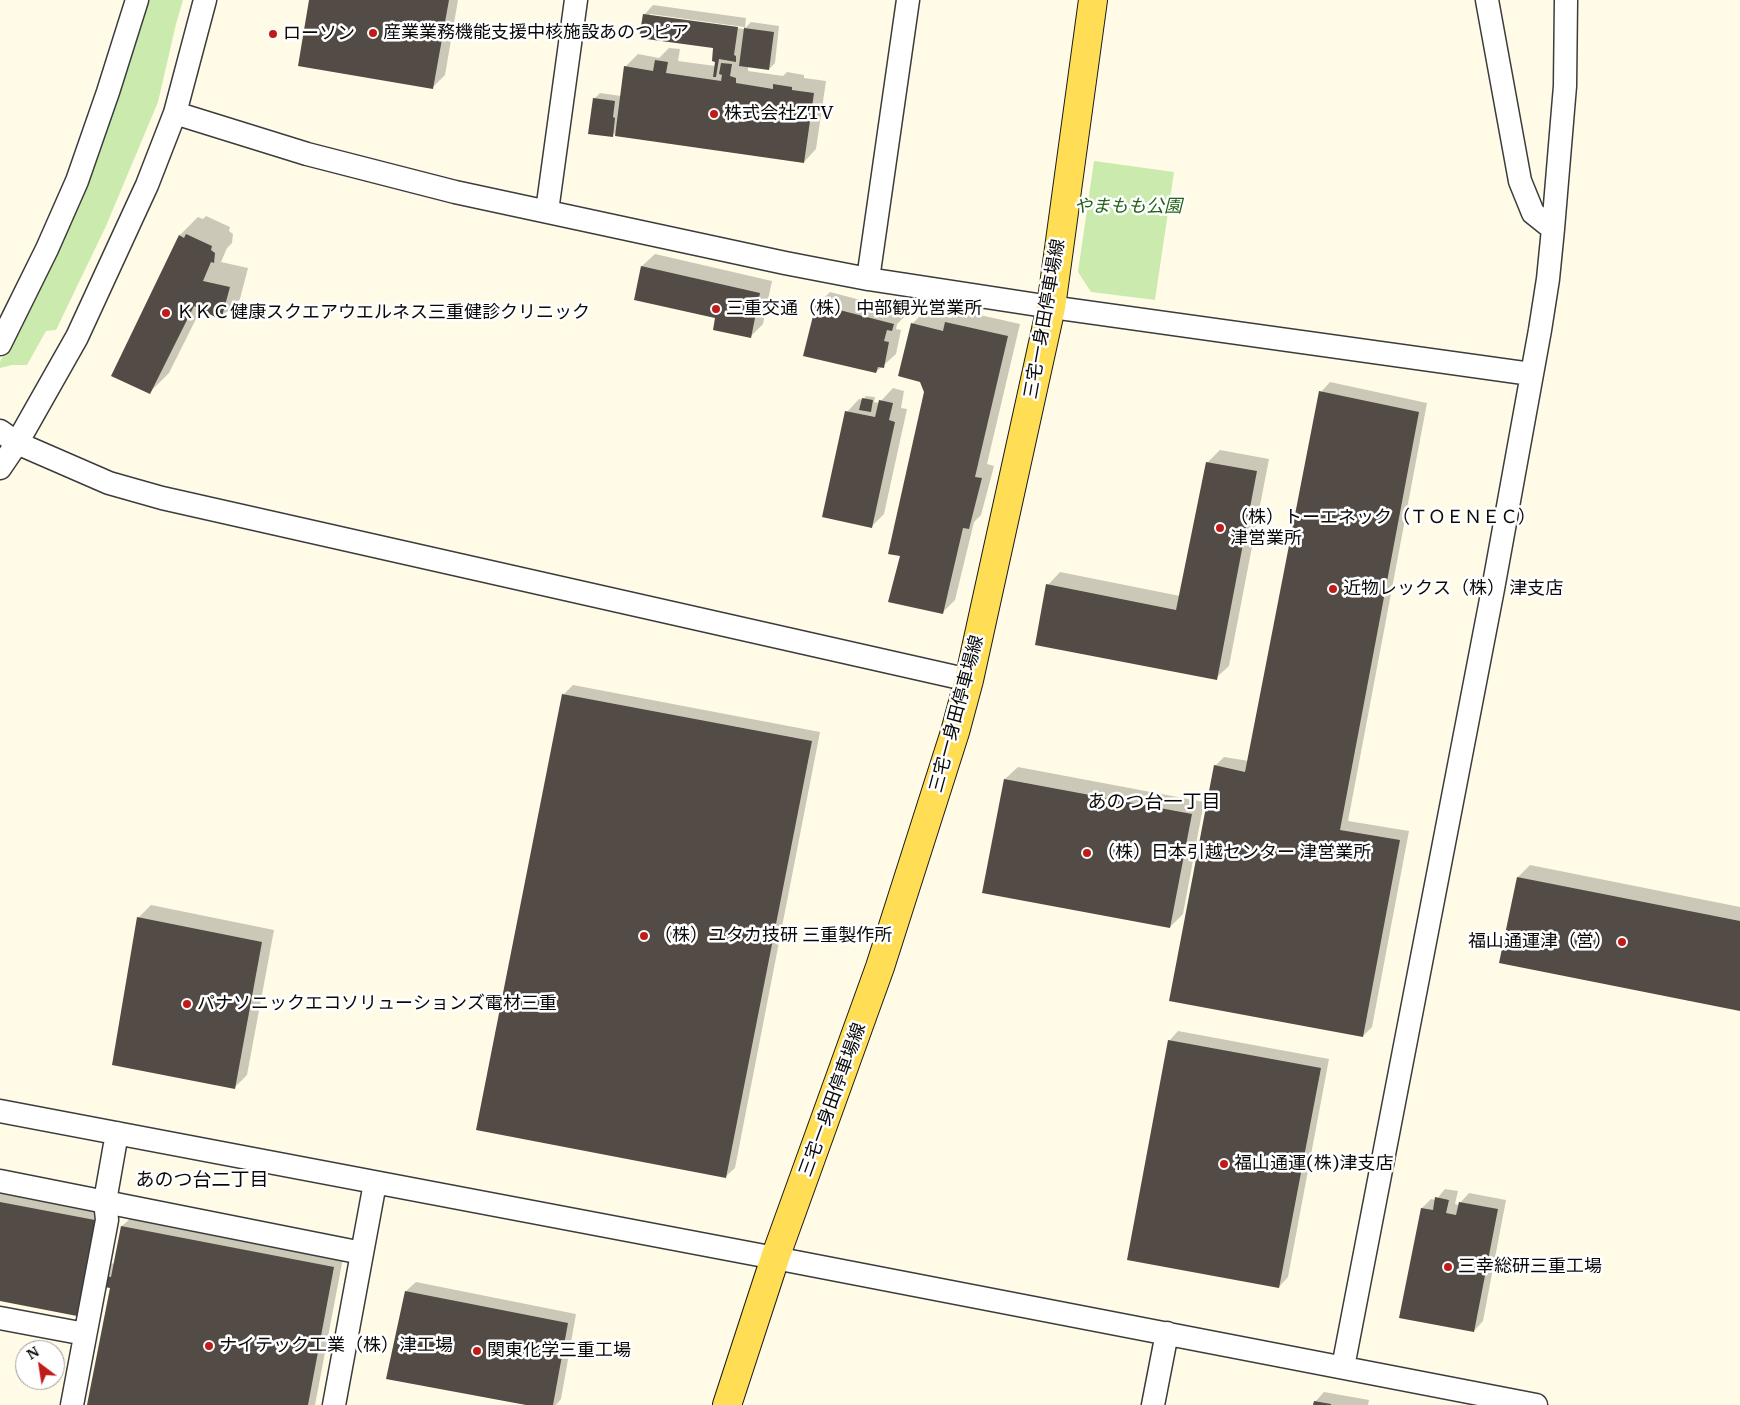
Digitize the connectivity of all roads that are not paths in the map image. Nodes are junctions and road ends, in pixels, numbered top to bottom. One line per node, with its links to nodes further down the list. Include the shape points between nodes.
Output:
1 (137, 0): 13 (street, via 77,181 48,249)
2 (205, 0): 8 (street)
3 (576, 0): 9 (street)
4 (908, 0): 11 (street)
5 (1093, 0): 12 (main road, 三宅一身田停車場線)
6 (1487, 0): 10 (street, via 1520,181 1533,212)
7 (1566, 0): 10 (street, via 1565,86)
8 (175, 113): 9 (street, via 307,154 455,192); 15 (street, via 147,185 77,337)
9 (547, 211): 11 (street)
10 (1553, 229): 14 (street)
11 (868, 279): 12 (street)
12 (1051, 307): 14 (street); 17 (main road, 三宅一身田停車場線)
13 (0, 344)
14 (1531, 374): 28 (street, via 1493,589)
15 (8, 437): 16 (street); 17 (street, via 109,482 162,498)
16 (0, 468)
17 (969, 680): 24 (main road, 三宅一身田停車場線, via 880,967)
18 (0, 1111): 19 (street)
19 (117, 1133): 21 (street); 22 (street)
20 (0, 1181): 22 (street)
21 (376, 1183): 23 (street); 24 (street)
22 (105, 1202): 23 (street); 27 (street, via 107,1220)
23 (362, 1253): 30 (street)
24 (775, 1258): 26 (street); 31 (main road, 三宅一身田停車場線)
25 (0, 1318): 27 (street)
26 (1167, 1333): 28 (street); 32 (street)
27 (85, 1334): 29 (street)
28 (1343, 1367): 33 (street)
29 (72, 1405)
30 (334, 1405)
31 (726, 1405)
32 (1153, 1405)
33 (1536, 1405)

